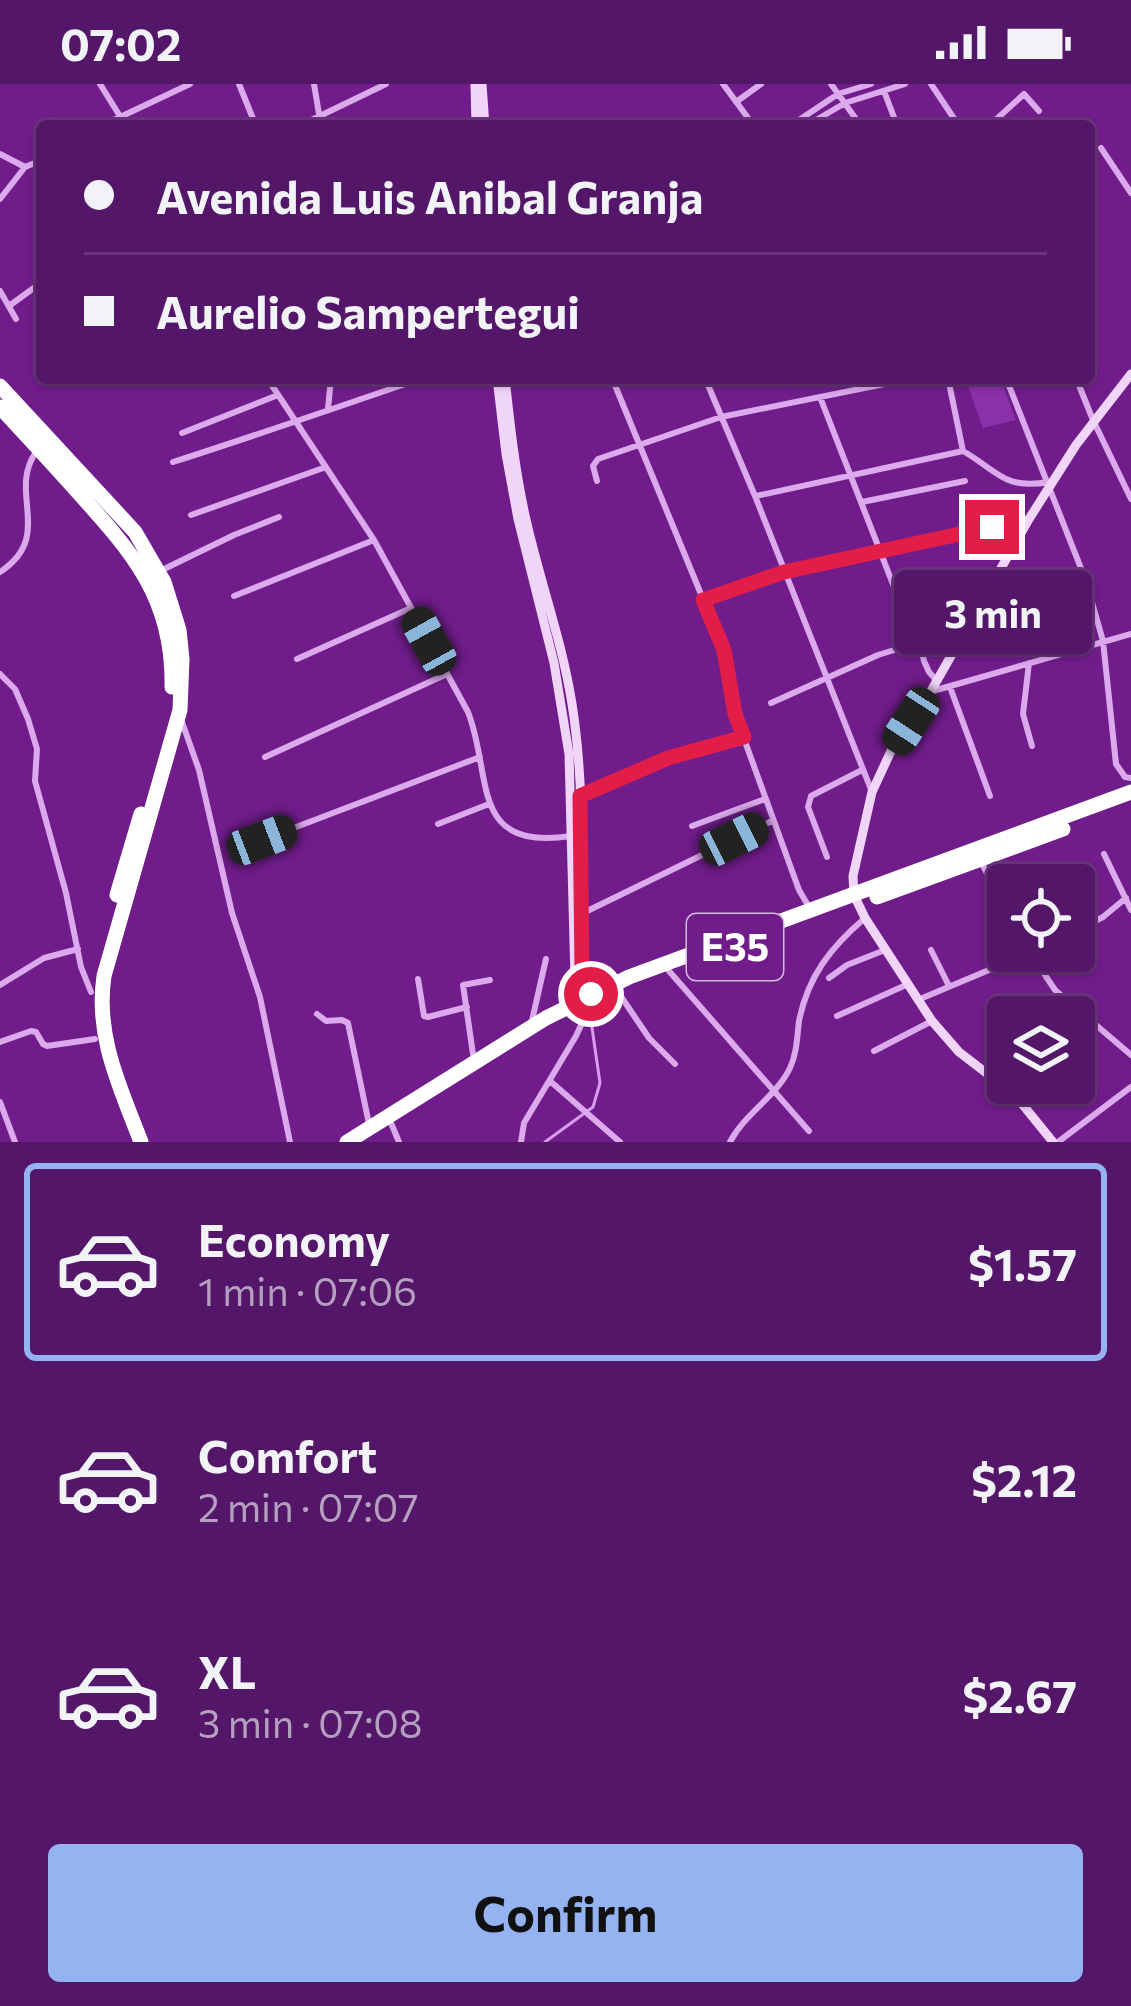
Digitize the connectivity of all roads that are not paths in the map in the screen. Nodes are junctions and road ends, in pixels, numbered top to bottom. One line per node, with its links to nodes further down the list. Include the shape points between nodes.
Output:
1 (100, 84): 18 (street)
2 (190, 84): 18 (street)
3 (239, 84): 21 (street)
4 (314, 84): 22 (street)
5 (386, 84): 23 (street)
6 (478, 84): 24 (main road); 25 (main road)
7 (723, 84): 15 (street)
8 (760, 84): 15 (street)
9 (831, 84): 14 (street)
10 (871, 84): 14 (street)
11 (905, 84): 13 (street)
12 (931, 84): 31 (street)
13 (884, 91): 16 (street); 30 (street)
14 (838, 94): 16 (street); 27 (street)
15 (736, 102): 26 (street)
16 (845, 103): 28 (street); 29 (street)
17 (1039, 111): 32 (street, via 1024,94)
18 (121, 115): 19 (street); 20 (street)
19 (112, 120)
20 (123, 120)
21 (254, 120)
22 (321, 120)
23 (323, 120)
24 (476, 120)
25 (484, 120)
26 (750, 120)
27 (799, 120)
28 (816, 120)
29 (857, 120)
30 (895, 120)
31 (955, 120)
32 (996, 120)
33 (1101, 148): 37 (street)
34 (0, 154): 36 (street)
35 (36, 162): 36 (street)
36 (25, 167): 38 (street)
37 (1131, 193)
38 (0, 199)
39 (36, 286): 41 (street)
40 (0, 291): 41 (street)
41 (9, 306): 42 (street)
42 (16, 319)
43 (1131, 374): 61 (main road)
44 (271, 384): 56 (street)
45 (330, 384): 59 (street)
46 (405, 384): 59 (street)
47 (501, 384): 117 (main road, via 506,454 554,664)
48 (502, 384): 109 (main road, via 525,517 573,707)
49 (615, 384): 64 (street)
50 (707, 384): 60 (street)
51 (884, 384): 57 (street)
52 (949, 384): 66 (street)
53 (1008, 384): 72 (street)
54 (1078, 384): 61 (street)
55 (0, 386): 82 (highway, via 126,521)
56 (278, 395): 62 (street); 63 (street)
57 (820, 397): 60 (street); 69 (street)
58 (0, 406): 65 (highway)
59 (328, 409): 62 (street)
60 (721, 417): 64 (street); 73 (street)
61 (1093, 420): 72 (main road); 74 (street)
62 (296, 423): 67 (street); 68 (street)
63 (182, 433)
64 (640, 445): 70 (street, via 598,459); 86 (street)
65 (38, 449): 81 (street, via 28,465 27,541); 142 (highway, via 133,554 170,644 169,721)
66 (963, 451): 69 (street); 72 (street, via 1003,478)
67 (173, 462)
68 (326, 466): 76 (street); 79 (street)
69 (852, 475): 73 (street); 75 (street)
70 (597, 481)
71 (965, 481): 75 (street)
72 (1049, 484): 78 (main road); 90 (street)
73 (755, 496): 83 (street)
74 (1131, 499)
75 (862, 502): 80 (street)
76 (191, 515)
77 (279, 517): 82 (street)
78 (1029, 519): 80 (street); 88 (main road)
79 (374, 540): 84 (street); 87 (street)
80 (880, 550): 83 (street); 91 (street)
81 (0, 572)
82 (159, 572): 100 (highway, via 178,630)
83 (784, 572): 86 (street); 96 (street)
84 (234, 596)
85 (1058, 599): 88 (street)
86 (703, 600): 101 (street)
87 (411, 608): 92 (street); 95 (street)
88 (969, 624): 97 (main road)
89 (1131, 634): 90 (street)
90 (1103, 641): 93 (street); 106 (street, via 1116,764)
91 (920, 642): 96 (street); 97 (street)
92 (297, 659)
93 (1029, 663): 98 (street); 102 (street, via 1023,714)
94 (0, 674): 129 (street, via 33,734 35,781)
95 (447, 674): 103 (street); 104 (street)
96 (826, 678): 99 (street); 105 (street)
97 (934, 686): 98 (street); 107 (main road)
98 (950, 686): 110 (street)
99 (771, 703)
100 (179, 715): 167 (highway, via 101,995 108,1053); 168 (street, via 260,997)
101 (744, 737): 109 (street); 111 (street)
102 (1032, 746)
103 (480, 757): 113 (street); 118 (street)
104 (265, 758)
105 (862, 770): 107 (street); 120 (street, via 808,801)
106 (1131, 778)
107 (872, 792): 124 (main road, via 853,877)
108 (1131, 792): 124 (highway, E35)
109 (580, 796): 117 (main road)
110 (990, 796)
111 (765, 799): 114 (street); 116 (street)
112 (1131, 803): 121 (highway, E35)
113 (489, 804): 115 (street); 117 (street, via 499,820 534,838)
114 (773, 820): 125 (street); 127 (street)
115 (438, 824)
116 (692, 826)
117 (576, 835): 127 (main road); 145 (main road, via 574,979)
118 (262, 840)
119 (1104, 854): 123 (street)
120 (827, 857)
121 (980, 861): 122 (street); 124 (highway, E35)
122 (987, 874)
123 (1126, 898): 126 (street); 128 (street)
124 (859, 906): 125 (highway, E35); 130 (main road); 133 (highway, E35); 160 (street, via 806,991 794,1059)
125 (812, 910): 145 (highway, E35)
126 (1131, 910)
127 (581, 914): 145 (main road)
128 (1095, 920)
129 (78, 949): 139 (street, via 44,958); 142 (street)
130 (885, 950): 136 (street); 140 (main road)
131 (931, 950): 141 (street)
132 (546, 959): 150 (street)
133 (669, 970): 143 (highway, E35); 160 (street)
134 (987, 970): 141 (street)
135 (1043, 972): 154 (street)
136 (829, 978)
137 (418, 980): 146 (street, via 424,1016)
138 (490, 980): 146 (street, via 463,985)
139 (0, 985)
140 (906, 985): 144 (main road); 148 (street)
141 (949, 986): 144 (street)
142 (91, 992): 151 (highway)
143 (618, 992): 145 (highway, E35); 156 (street)
144 (917, 1000): 149 (main road)
145 (581, 1002): 150 (highway, E35); 158 (street, via 582,1023); 163 (highway, E35)
146 (467, 1007): 155 (street)
147 (316, 1014): 165 (street, via 348,1023)
148 (837, 1016)
149 (932, 1021): 153 (street); 157 (main road)
150 (530, 1028): 155 (highway, E35)
151 (94, 1039): 152 (street, via 47,1046 31,1030); 167 (highway)
152 (0, 1042)
153 (874, 1051)
154 (1131, 1055)
155 (474, 1063): 165 (highway, E35)
156 (675, 1064)
157 (987, 1074)
158 (550, 1081): 171 (street); 172 (street)
159 (1131, 1087): 174 (street)
160 (775, 1092): 164 (street); 173 (street)
161 (0, 1102): 166 (street)
162 (1023, 1104): 174 (main road)
163 (391, 1123): 165 (highway, E35); 170 (street)
164 (809, 1131)
165 (366, 1135): 169 (highway, E35)
166 (15, 1142)
167 (136, 1142)
168 (290, 1142)
169 (346, 1142)
170 (399, 1142)
171 (521, 1142)
172 (620, 1142)
173 (730, 1142)
174 (1055, 1142)

